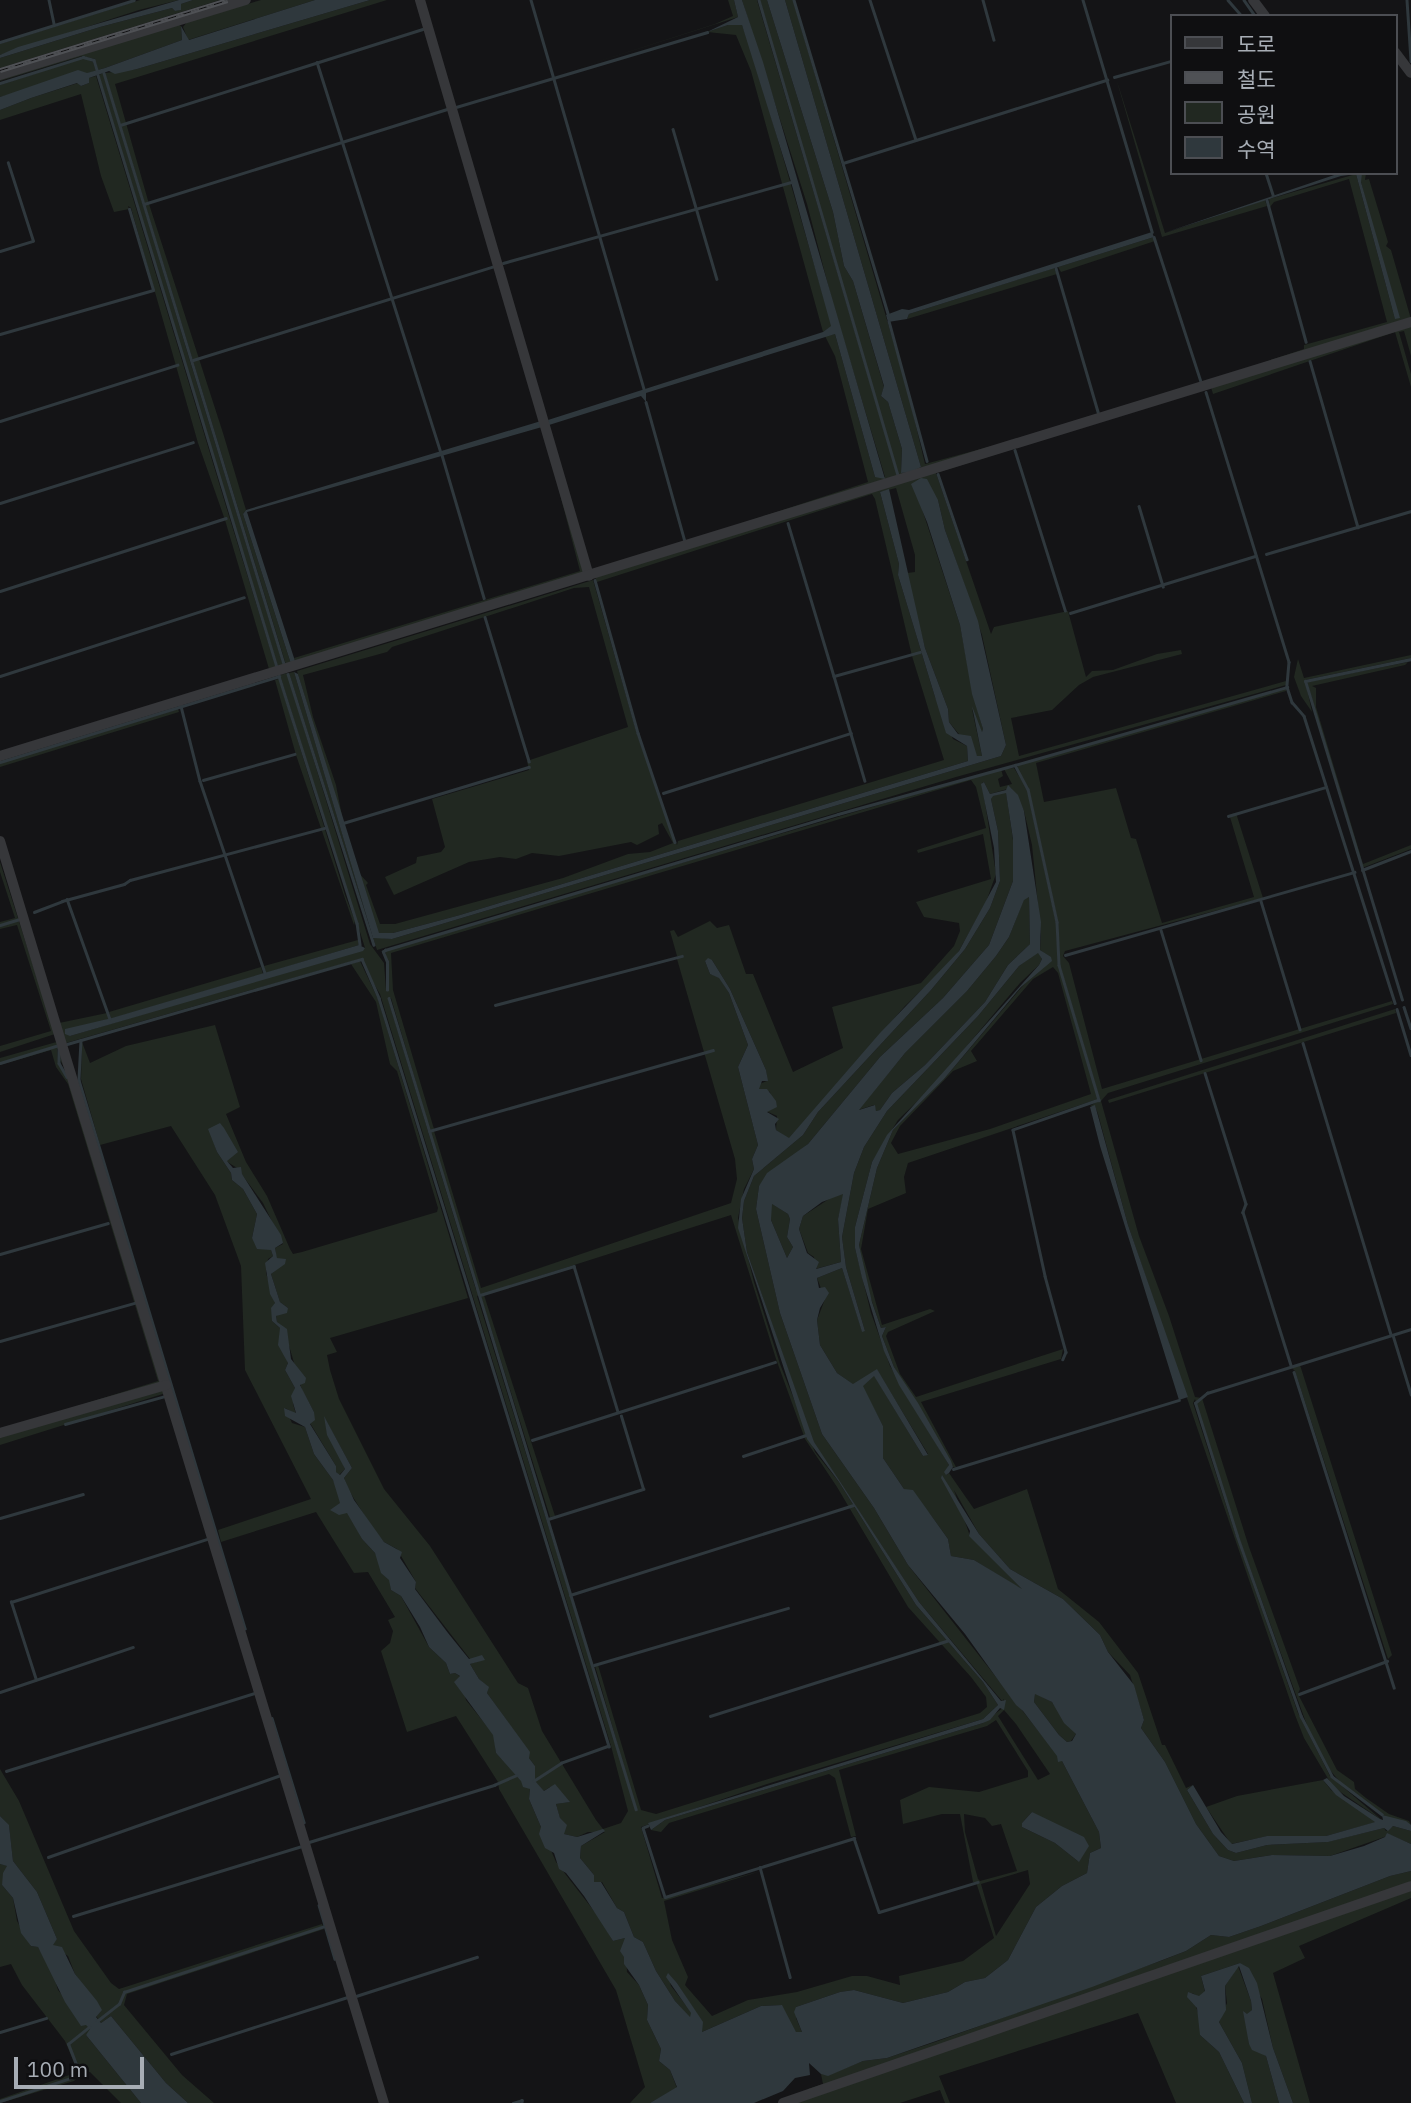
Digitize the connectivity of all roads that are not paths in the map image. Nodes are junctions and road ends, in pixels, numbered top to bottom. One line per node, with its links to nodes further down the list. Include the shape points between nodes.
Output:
1 (246, 0): 5 (street)
2 (420, 0): 7 (street)
3 (1397, 54): 4 (street)
4 (1411, 73)
5 (0, 75)
6 (1411, 322): 7 (street)
7 (589, 576): 8 (street)
8 (0, 756)
9 (0, 841): 10 (street)
10 (166, 1385): 11 (street); 13 (street)
11 (0, 1433)
12 (1411, 1886): 14 (street)
13 (384, 2103)
14 (783, 2103)

